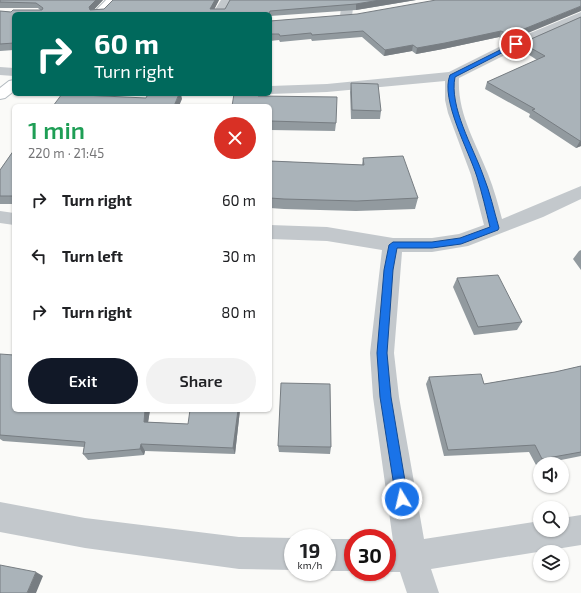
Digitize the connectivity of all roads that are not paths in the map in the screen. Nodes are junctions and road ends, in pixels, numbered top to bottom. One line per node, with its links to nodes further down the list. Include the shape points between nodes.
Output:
1 (112, 0): 4 (street)
2 (227, 0): 5 (street)
3 (348, 0): 7 (street)
4 (100, 12)
5 (219, 12)
6 (360, 14): 7 (street)
7 (346, 16): 9 (street)
8 (581, 16): 12 (street, via 516,44)
9 (331, 18)
10 (0, 71): 11 (street)
11 (12, 72)
12 (452, 76): 14 (street, via 327,88); 19 (street, via 451,94)
13 (12, 86): 15 (street)
14 (272, 90)
15 (0, 95)
16 (581, 192): 19 (street)
17 (0, 217): 18 (street)
18 (12, 219)
19 (495, 228): 21 (street, via 461,241 432,245)
20 (272, 232): 21 (street, via 327,234)
21 (393, 245): 25 (street, via 382,353)
22 (0, 517): 24 (street, via 85,533 240,553)
23 (581, 530): 25 (street)
24 (284, 554)
25 (399, 556): 26 (street)
26 (423, 593)

